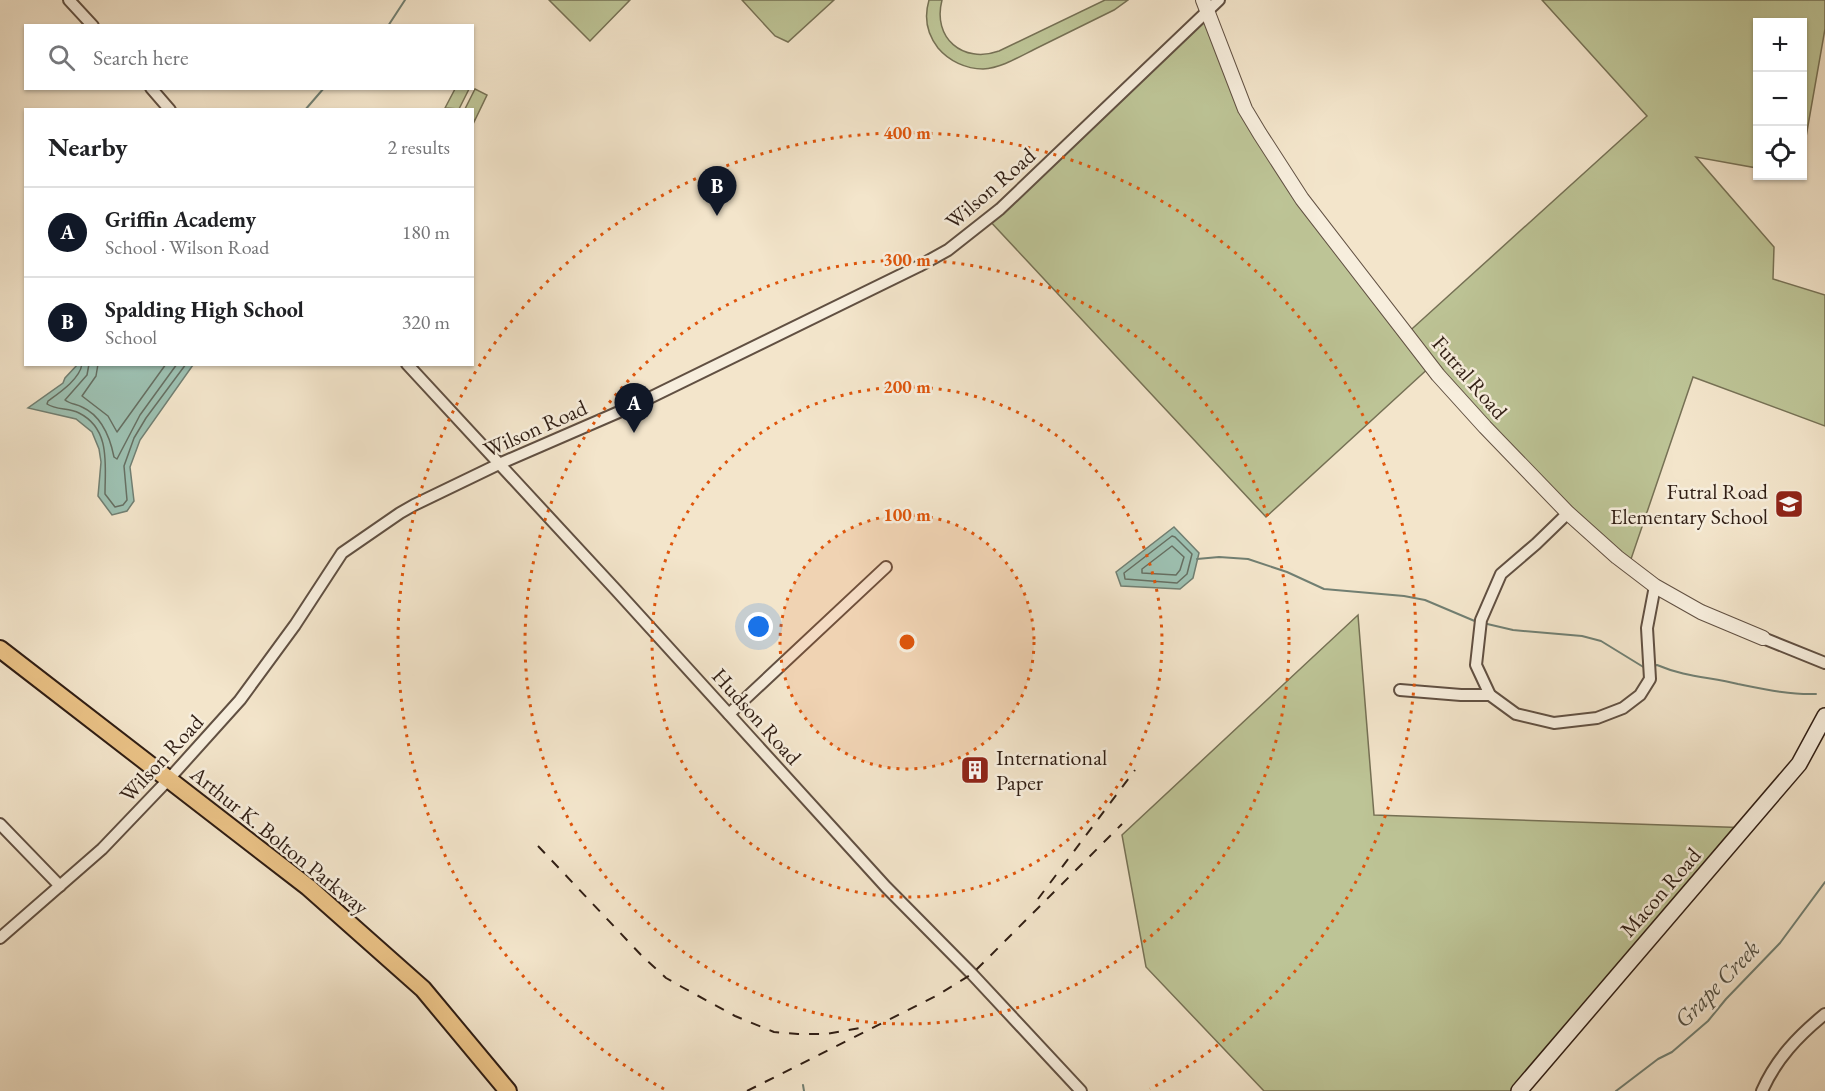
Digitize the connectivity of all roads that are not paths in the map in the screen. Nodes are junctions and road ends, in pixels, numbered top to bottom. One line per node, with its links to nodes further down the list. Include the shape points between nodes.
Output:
1 (69, 0): 4 (street)
2 (1219, 0): 3 (street, Wilson Road)
3 (1204, 6): 8 (street, Wilson Road, via 1000,209 948,249 635,405); 9 (street, Futral Road, via 1245,109 1302,199 1438,375)
4 (91, 24)
5 (153, 90): 6 (street)
6 (168, 108)
7 (409, 366): 8 (street, Hudson Road)
8 (499, 464): 17 (street, Hudson Road); 19 (street, Wilson Road, via 400,513 342,553 240,700)
9 (1568, 513): 11 (street, Futral Road); 16 (street, via 1501,574 1481,620 1476,665)
10 (886, 567): 17 (street)
11 (1655, 586): 12 (street, Futral Road, via 1701,612); 16 (street, via 1647,628 1650,679 1640,695 1623,708 1597,717 1554,723 1516,714)
12 (1762, 638): 14 (street, Futral Road)
13 (0, 649): 19 (main road, Arthur K. Bolton Parkway)
14 (1825, 663)
15 (1400, 690): 16 (street)
16 (1490, 696)
17 (729, 714): 25 (street, Hudson Road)
18 (1825, 716): 26 (main road, Macon Road, via 1799,764)
19 (168, 780): 21 (street, Wilson Road, via 102,849); 24 (main road, Arthur K. Bolton Parkway, via 308,887 423,989)
20 (0, 824): 21 (street)
21 (60, 886): 22 (street, Wilson Road)
22 (0, 938)
23 (1825, 1014): 27 (street, via 1790,1045)
24 (508, 1091)
25 (1080, 1091)
26 (1519, 1091)
27 (1762, 1091)

